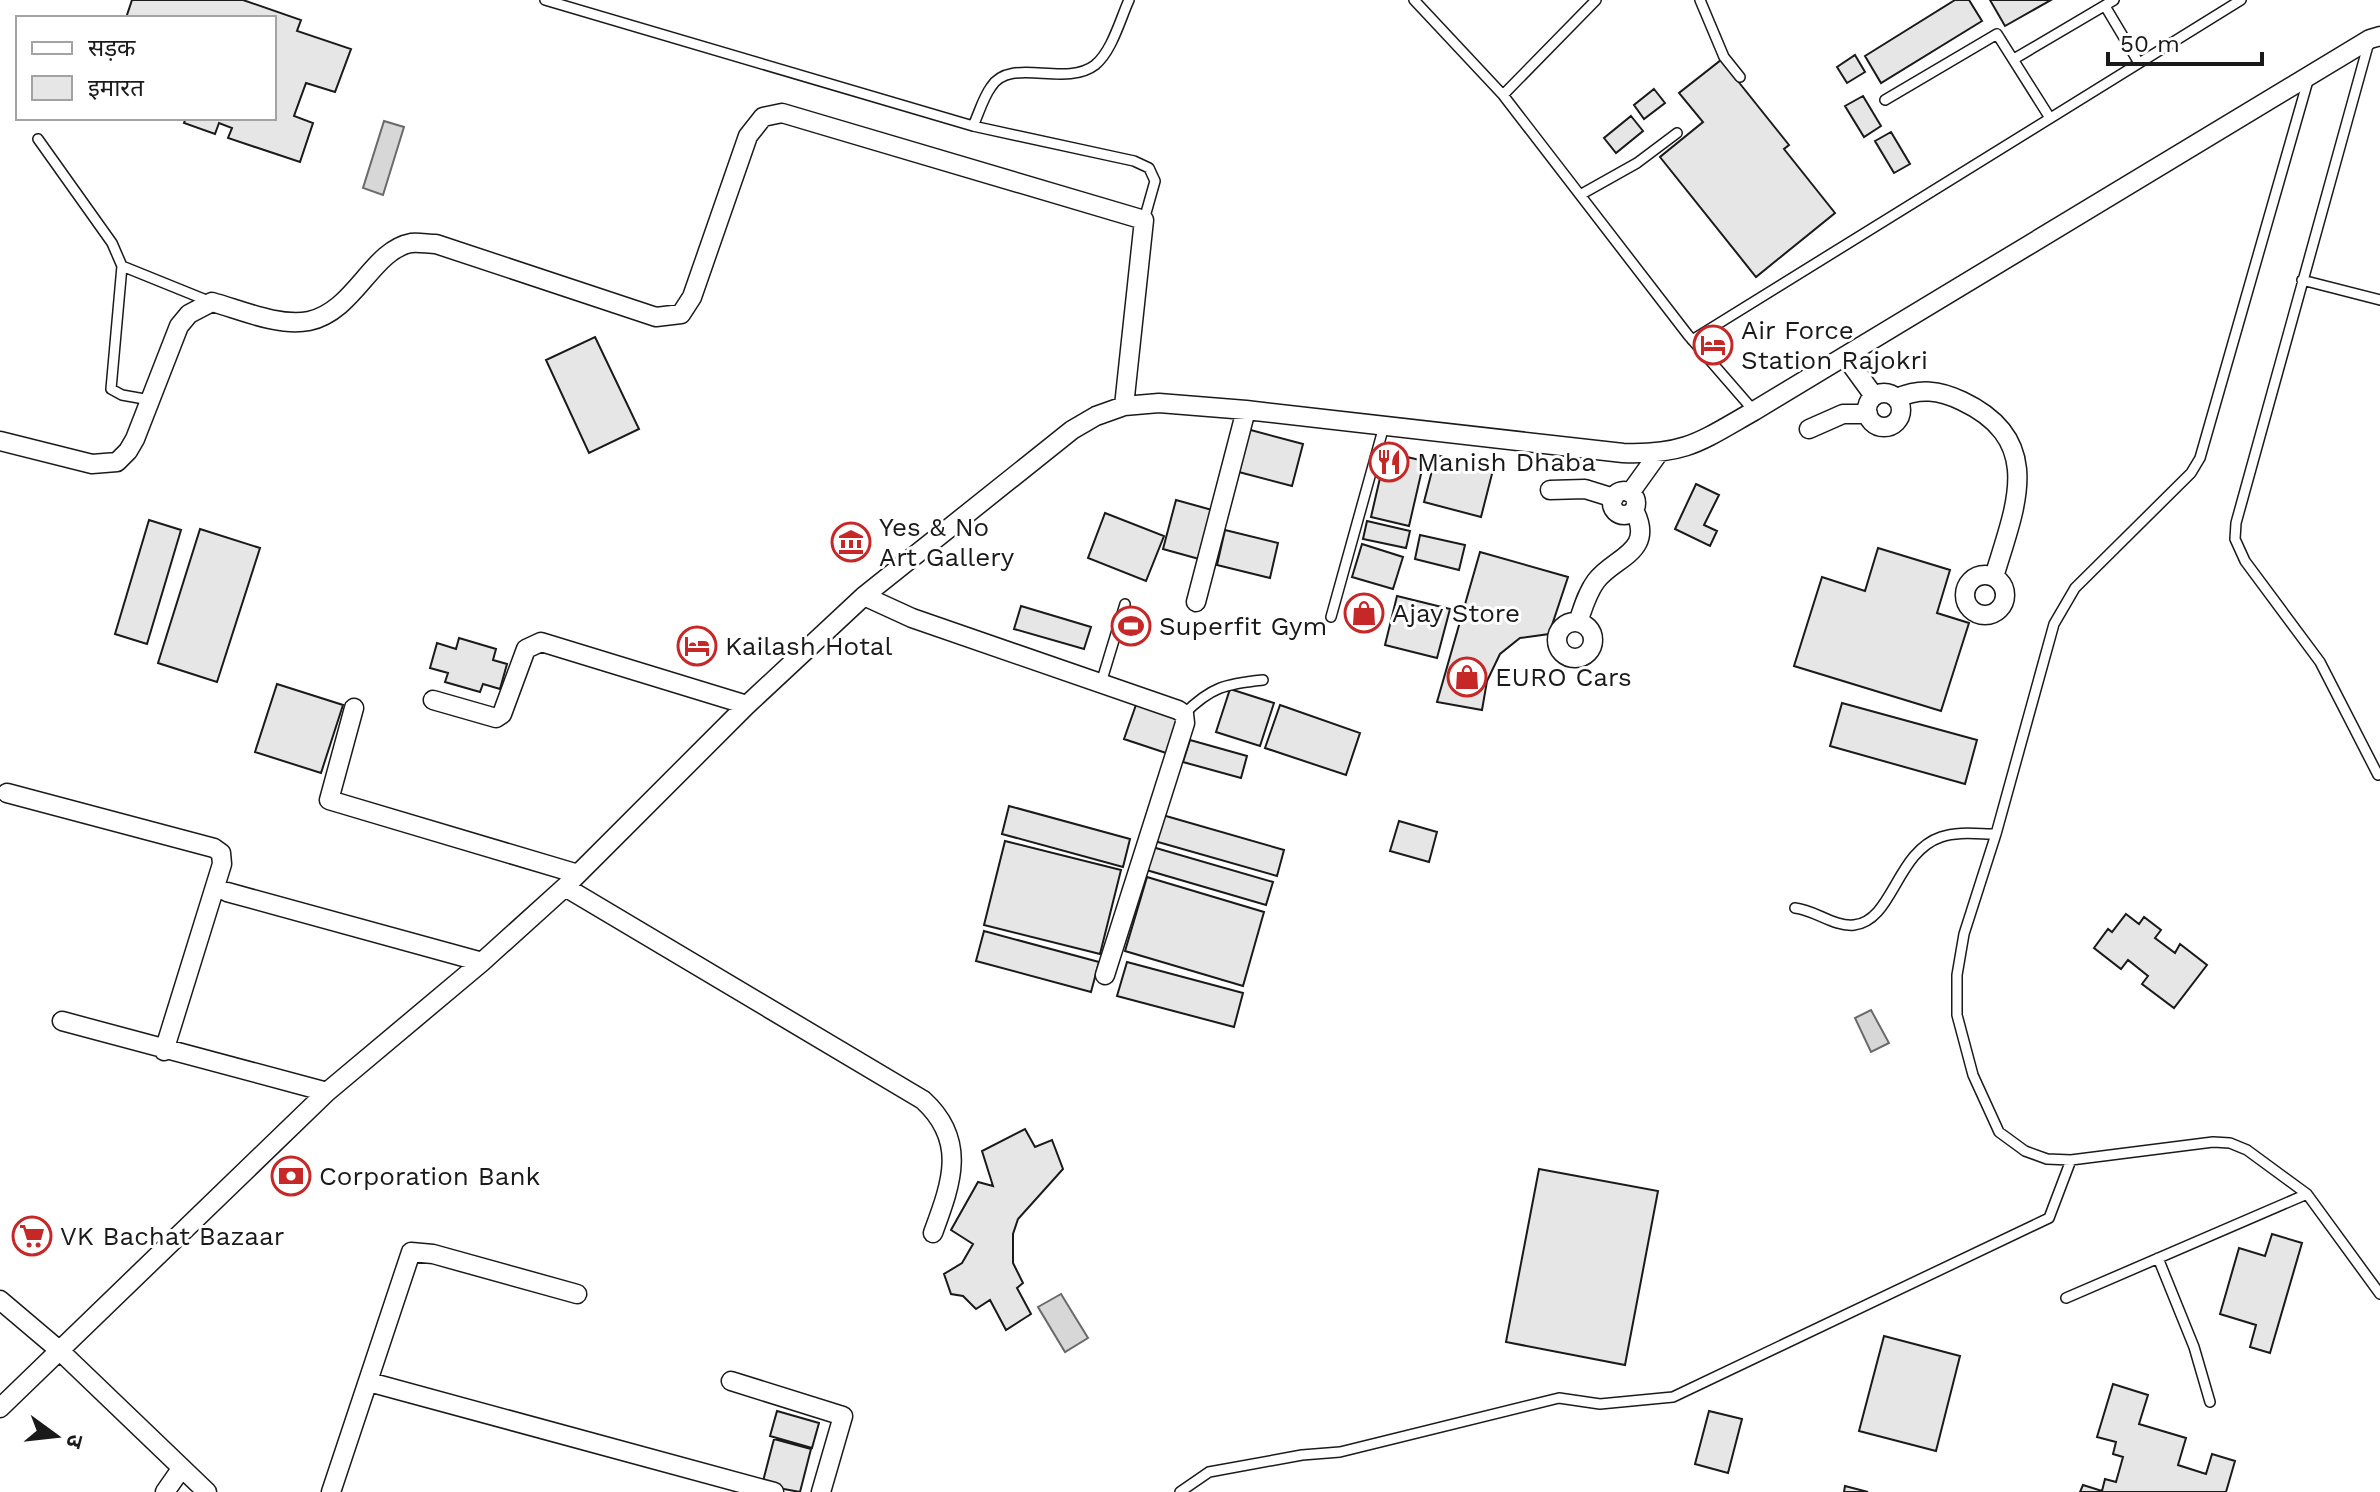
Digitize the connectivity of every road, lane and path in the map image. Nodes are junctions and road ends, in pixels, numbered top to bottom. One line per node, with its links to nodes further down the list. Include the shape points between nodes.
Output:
1 (545, 0): 16 (lane)
2 (1129, 0): 16 (lane, via 1095,65 1069,76 1026,72 1002,77 992,84)
3 (1414, 0): 13 (lane)
4 (1596, 0): 13 (lane)
5 (1700, 0): 12 (lane, via 1724,57)
6 (2241, 0): 10 (lane)
7 (2109, 3): 9 (lane); 10 (lane)
8 (2375, 37): 11 (street); 22 (lane)
9 (2014, 59): 14 (lane, via 2000,36 1992,35); 15 (lane)
10 (2139, 63): 15 (lane)
11 (2310, 76): 26 (street); 53 (lane, via 2200,458 2075,588 2054,624)
12 (1740, 77)
13 (1503, 95): 19 (lane)
14 (1885, 100)
15 (2050, 118): 25 (lane)
16 (973, 126): 20 (lane, via 1149,168 1155,181)
17 (1677, 133): 19 (lane)
18 (38, 139): 21 (lane, via 112,243)
19 (1580, 195): 25 (lane)
20 (1144, 220): 24 (street, via 772,113 748,136 692,297 681,314 656,317 436,244 410,243 388,255 335,312 308,322 280,321); 30 (street)
21 (122, 266): 24 (lane); 28 (lane, via 110,384 115,393)
22 (2302, 280): 23 (lane); 51 (lane, via 2235,539 2245,561 2320,662)
23 (2380, 300)
24 (212, 302): 28 (street, via 179,326)
25 (1692, 340): 32 (lane)
26 (1845, 356): 29 (street); 32 (street)
27 (1897, 398): 29 (street, via 1887,393); 29 (street, via 1901,414 1890,426 1874,423); 39 (street, via 1925,391 1953,397 1994,423 2010,445 2019,487)
28 (150, 400): 35 (street, via 128,451 117,462 92,464)
29 (1871, 405): 34 (street)
30 (1124, 406): 31 (street, via 1159,403); 40 (street, via 1072,430)
31 (1246, 410): 33 (street); 41 (street)
32 (1754, 411): 36 (street, via 1690,448)
33 (1384, 426): 36 (street); 43 (lane)
34 (1809, 429)
35 (0, 441)
36 (1658, 454): 38 (street)
37 (1550, 490): 38 (street, via 1574,488)
38 (1626, 500): 44 (street, via 1639,522 1632,551 1597,580)
39 (1994, 577)
40 (864, 596): 46 (street, via 912,618); 48 (street)
41 (1196, 602)
42 (1125, 604): 46 (lane)
43 (1331, 617)
44 (1578, 622)
45 (1263, 680): 50 (lane, via 1221,687 1203,695)
46 (1101, 683): 50 (street)
47 (433, 700): 48 (street, via 496,718 526,649 541,642)
48 (747, 705): 54 (street)
49 (354, 708): 54 (street, via 329,800)
50 (1184, 714): 58 (street)
51 (2378, 775)
52 (7, 793): 60 (street, via 221,853 222,864)
53 (1996, 834): 56 (lane, via 1945,835 1923,847 1866,923 1851,926); 62 (lane, via 1964,934 1957,1015 1973,1075 1999,1132 2025,1151)
54 (572, 881): 57 (street); 64 (street, via 935,1110 954,1156)
55 (227, 892): 57 (street)
56 (1795, 908)
57 (482, 962): 61 (street)
58 (1105, 975)
59 (62, 1021): 60 (street)
60 (164, 1051): 61 (street)
61 (327, 1092): 70 (street)
62 (2071, 1160): 63 (lane, via 2230,1143); 81 (lane, via 2049,1218 1673,1397 1600,1404 1559,1398 1340,1452 1209,1472)
63 (2307, 1194): 65 (lane); 67 (lane)
64 (933, 1233)
65 (2158, 1258): 68 (lane); 73 (lane)
66 (577, 1294): 72 (street, via 411,1252)
67 (2380, 1294)
68 (2066, 1298)
69 (0, 1300): 70 (street)
70 (59, 1350): 74 (street); 75 (street)
71 (731, 1381): 80 (street, via 843,1416)
72 (369, 1382): 78 (street); 79 (street)
73 (2210, 1402)
74 (0, 1408)
75 (181, 1469): 76 (street); 77 (street)
76 (165, 1492)
77 (207, 1492)
78 (331, 1492)
79 (774, 1492)
80 (821, 1492)
81 (1180, 1492)

